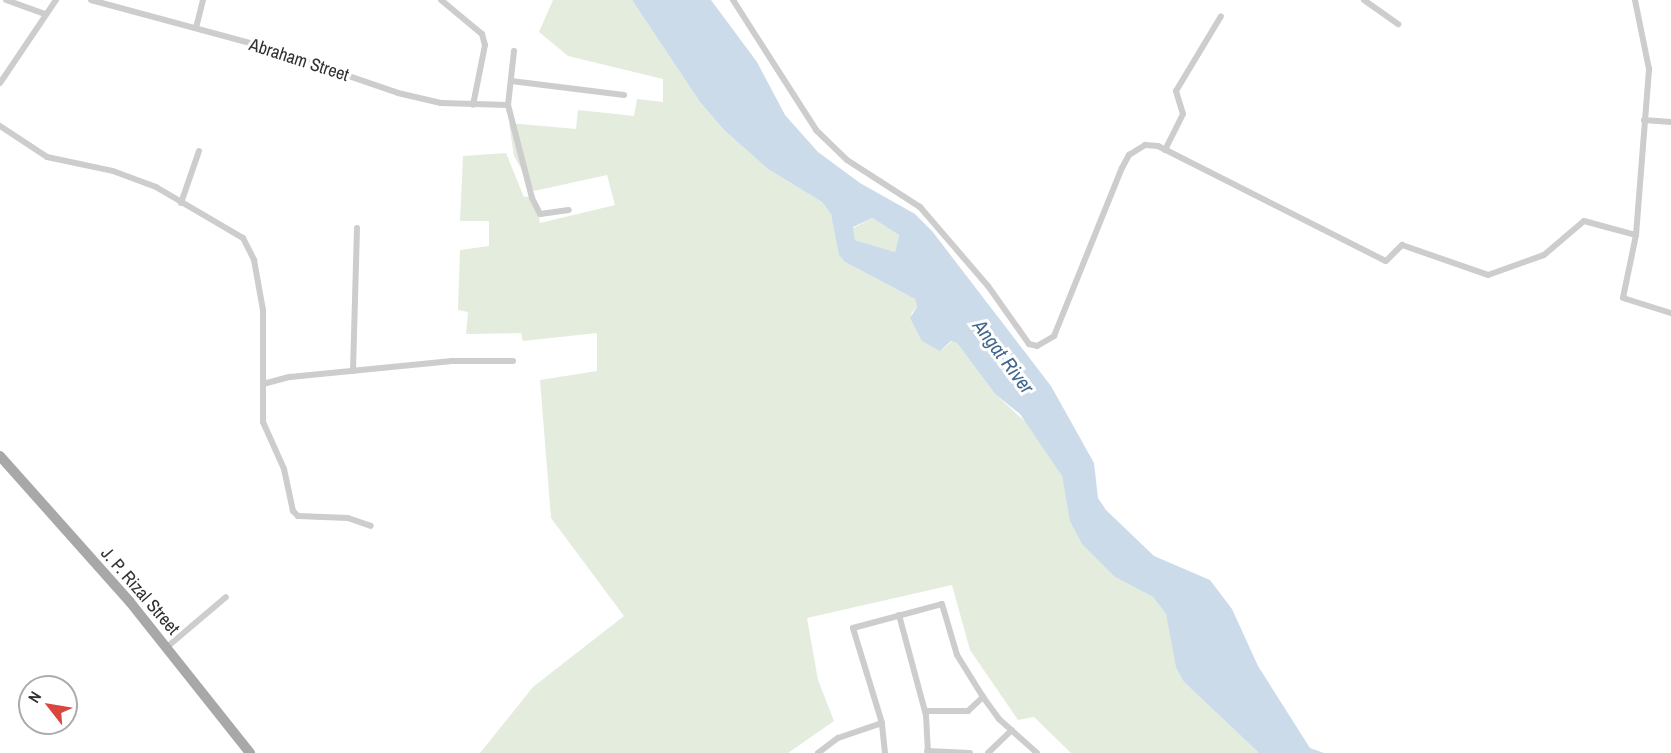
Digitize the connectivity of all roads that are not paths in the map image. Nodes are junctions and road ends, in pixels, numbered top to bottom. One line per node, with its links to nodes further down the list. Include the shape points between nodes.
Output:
1 (3, 0): 9 (street)
2 (56, 0): 9 (street)
3 (91, 0): 12 (street, Abraham Street)
4 (203, 0): 12 (street)
5 (441, 0): 17 (street, via 482,34 485,45)
6 (733, 0): 22 (street, via 816,130 847,160 920,207 988,286 1029,344 1037,346 1054,336 1129,155 1144,145)
7 (1364, 0): 11 (street)
8 (1635, 0): 19 (street, via 1649,69)
9 (45, 14): 15 (street)
10 (1221, 16): 22 (street, via 1176,91 1183,114)
11 (1398, 24)
12 (196, 28): 17 (street, Abraham Street, via 308,60 398,93)
13 (514, 51): 14 (street)
14 (511, 81): 16 (street); 18 (street)
15 (0, 83)
16 (624, 95)
17 (473, 105): 18 (street, Abraham Street)
18 (508, 105): 25 (street, via 526,181 540,214)
19 (1644, 120): 20 (street); 27 (street)
20 (1671, 122)
21 (0, 126): 24 (street, via 47,157 136,179)
22 (1165, 150): 27 (street, via 1386,261 1402,245 1488,275 1544,255 1584,221)
23 (199, 151): 24 (street)
24 (181, 203): 31 (street, via 243,238 254,260 263,310)
25 (569, 210)
26 (357, 228): 30 (street)
27 (1636, 235): 28 (street, via 1623,298)
28 (1671, 313)
29 (513, 361): 30 (street, via 452,361)
30 (353, 371): 31 (street)
31 (263, 384): 33 (street, via 263,422 284,469 293,511 298,516 348,518)
32 (0, 456): 36 (main road, J. P. Rizal Street)
33 (371, 526)
34 (226, 597): 36 (street)
35 (899, 615): 37 (street, via 942,604 957,655); 38 (street); 39 (street, via 853,628)
36 (167, 647): 43 (main road, J. P. Rizal Street)
37 (983, 697): 38 (street, via 968,711); 40 (street)
38 (925, 711): 42 (street)
39 (882, 723): 41 (street, via 838,738); 45 (street)
40 (1012, 730): 47 (street); 48 (street)
41 (828, 750): 44 (street)
42 (928, 752): 46 (street)
43 (250, 753)
44 (818, 753)
45 (885, 753)
46 (970, 753)
47 (988, 753)
48 (1037, 753)

